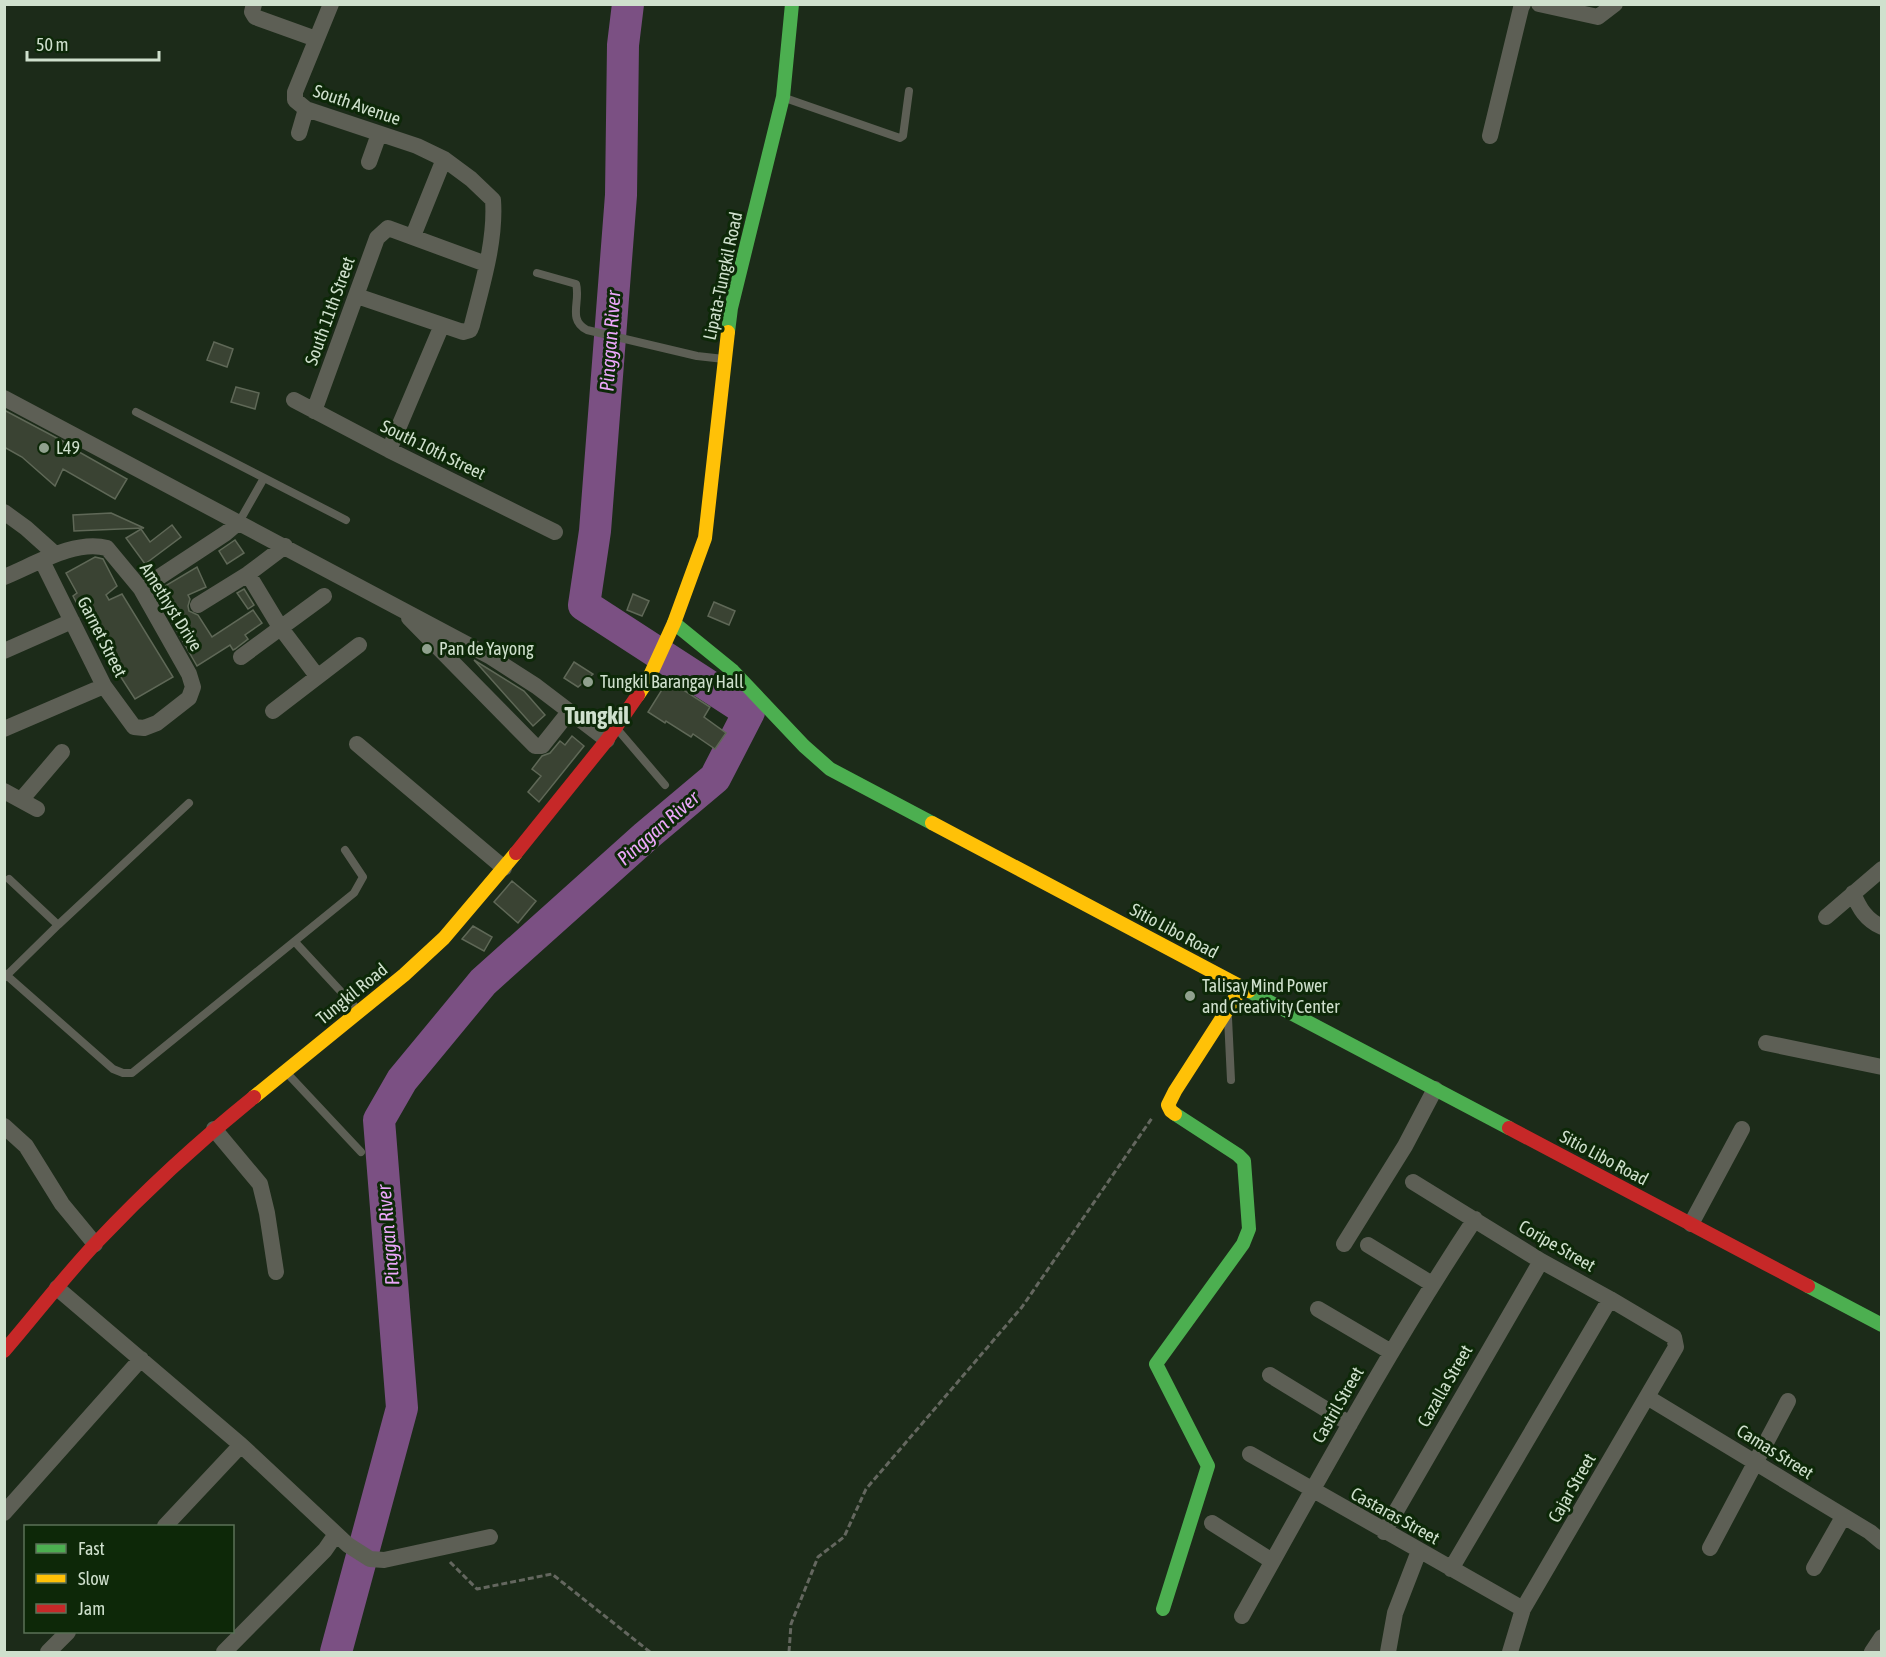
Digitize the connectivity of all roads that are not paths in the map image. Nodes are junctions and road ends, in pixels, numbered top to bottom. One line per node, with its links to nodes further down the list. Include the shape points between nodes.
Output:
1 (254, 4): 7 (street, via 255,17)
2 (331, 4): 7 (street, South Avenue)
3 (792, 4): 9 (street, Lipata-Tungkil Road)
4 (1523, 4): 13 (street)
5 (1539, 4): 6 (street, via 1598,16)
6 (1615, 4)
7 (316, 39): 10 (street, South Avenue, via 295,92 295,100)
8 (909, 91): 9 (lane, via 900,138)
9 (783, 98): 21 (street, Lipata-Tungkil Road, via 731,308)
10 (306, 109): 11 (street); 12 (street, South Avenue)
11 (299, 133)
12 (379, 134): 14 (street, South Avenue); 15 (street)
13 (1490, 136)
14 (444, 159): 16 (street); 17 (street, South Avenue, via 493,200)
15 (369, 162)
16 (413, 236): 17 (street); 19 (street, South 11th Street, via 388,228 378,238)
17 (486, 264): 20 (street, via 470,330 463,332)
18 (537, 273): 21 (lane, via 576,284 576,321 580,327 697,356)
19 (357, 296): 20 (street); 24 (street, South 11th Street)
20 (442, 325): 26 (street)
21 (725, 359): 42 (street, Lipata-Tungkil Road, via 705,538)
22 (4, 398): 30 (street)
23 (294, 400): 24 (street, South 10th Street)
24 (314, 411): 26 (street, South 10th Street)
25 (135, 412): 27 (lane)
26 (389, 450): 31 (street, South 10th Street)
27 (264, 478): 29 (lane); 30 (lane)
28 (4, 512): 33 (street, via 26,528)
29 (346, 520)
30 (239, 522): 32 (street); 36 (street)
31 (555, 532)
32 (285, 546): 34 (street); 39 (street)
33 (49, 558): 35 (street, Amethyst Drive); 36 (street, Amethyst Drive, via 90,546 107,548); 40 (street, Garnet Street)
34 (248, 573): 38 (street); 41 (street)
35 (4, 577)
36 (141, 589): 50 (street, Amethyst Drive, via 193,687 189,698 157,723)
37 (324, 596): 41 (street)
38 (198, 605)
39 (398, 607): 49 (street, via 491,657); 49 (street, via 535,746 542,746)
40 (72, 621): 44 (street); 47 (street, Garnet Street)
41 (280, 627): 45 (street); 46 (street)
42 (671, 629): 52 (street, Tungkil Road, via 648,680); 70 (street, Sitio Libo Road, via 729,667 830,769)
43 (360, 645): 46 (street)
44 (4, 651)
45 (241, 657)
46 (317, 676): 48 (street)
47 (104, 686): 50 (street, Garnet Street); 51 (street)
48 (273, 711)
49 (569, 712): 52 (street)
50 (134, 727)
51 (4, 729)
52 (611, 734): 55 (lane); 61 (street, Tungkil Road)
53 (357, 744): 61 (street)
54 (62, 752): 57 (street)
55 (665, 785)
56 (4, 791): 57 (street)
57 (21, 800): 59 (street)
58 (189, 803): 66 (lane)
59 (37, 809)
60 (345, 850): 68 (lane, via 363,878 360,885 348,900)
61 (504, 868): 72 (street, Tungkil Road, via 444,938)
62 (1881, 869): 64 (street)
63 (9, 879): 66 (lane)
64 (1853, 893): 65 (street); 67 (street, via 1860,910)
65 (1826, 917)
66 (57, 925): 69 (lane)
67 (1881, 927)
68 (295, 942): 69 (lane, via 132,1073 113,1069); 72 (lane)
69 (5, 975)
70 (1242, 987): 71 (street); 77 (street, Sitio Libo Road)
71 (1228, 1009): 76 (lane); 120 (street, via 1168,1107 1244,1161 1249,1229 1239,1250 1156,1364 1208,1466)
72 (360, 1012): 75 (street, Tungkil Road)
73 (1766, 1043): 74 (street)
74 (1881, 1067)
75 (286, 1071): 79 (street, Tungkil Road); 81 (lane)
76 (1231, 1080)
77 (1435, 1089): 84 (street, Sitio Libo Road); 86 (street)
78 (4, 1126): 85 (street, via 26,1146 62,1204)
79 (214, 1129): 85 (street, Tungkil Road); 89 (street, via 260,1184)
80 (1742, 1129): 84 (street)
81 (361, 1152)
82 (1413, 1182): 83 (street, Coripe Street)
83 (1475, 1219): 88 (street, Coripe Street); 90 (street, Castril Street)
84 (1691, 1224): 94 (street, Sitio Libo Road)
85 (95, 1244): 91 (street, Tungkil Road)
86 (1344, 1245)
87 (1368, 1245): 90 (street)
88 (1541, 1261): 92 (street, Coripe Street); 111 (street, Cazalla Street)
89 (276, 1272)
90 (1432, 1284): 97 (street, Castril Street)
91 (57, 1288): 96 (street, Tungkil Road); 98 (street)
92 (1610, 1299): 95 (street, Coripe Street, via 1674,1337); 119 (street)
93 (1318, 1309): 97 (street)
94 (1881, 1325)
95 (1676, 1347): 100 (street, Cajar Street)
96 (4, 1351)
97 (1391, 1352): 102 (street, Castril Street)
98 (141, 1359): 103 (street); 107 (street)
99 (1270, 1375): 102 (street)
100 (1647, 1397): 105 (street, Camas Street); 121 (street, Cajar Street)
101 (1788, 1401): 105 (street)
102 (1350, 1424): 106 (street, Castril Street)
103 (241, 1445): 110 (street); 113 (street)
104 (1250, 1455): 106 (street, Castaras Street)
105 (1756, 1463): 108 (street, Camas Street); 115 (street)
106 (1311, 1491): 111 (street, Castaras Street); 117 (street, Castril Street)
107 (4, 1513)
108 (1843, 1517): 114 (street, Camas Street); 118 (street)
109 (1212, 1523): 117 (street)
110 (167, 1525)
111 (1384, 1532): 116 (street, Castaras Street)
112 (490, 1537): 113 (street, via 384,1560 370,1559)
113 (342, 1539): 126 (street, via 325,1550)
114 (1881, 1542)
115 (1710, 1548)
116 (1419, 1551): 119 (street, Castaras Street); 127 (street, via 1395,1612)
117 (1272, 1561): 122 (street, Castril Street)
118 (1814, 1568)
119 (1451, 1569): 121 (street, Castaras Street)
120 (1163, 1609)
121 (1523, 1609): 128 (street, Cajar Street)
122 (1242, 1616)
123 (67, 1633): 125 (street)
124 (1881, 1637): 129 (street)
125 (48, 1653)
126 (224, 1653)
127 (1388, 1653)
128 (1510, 1653)
129 (1872, 1653)

